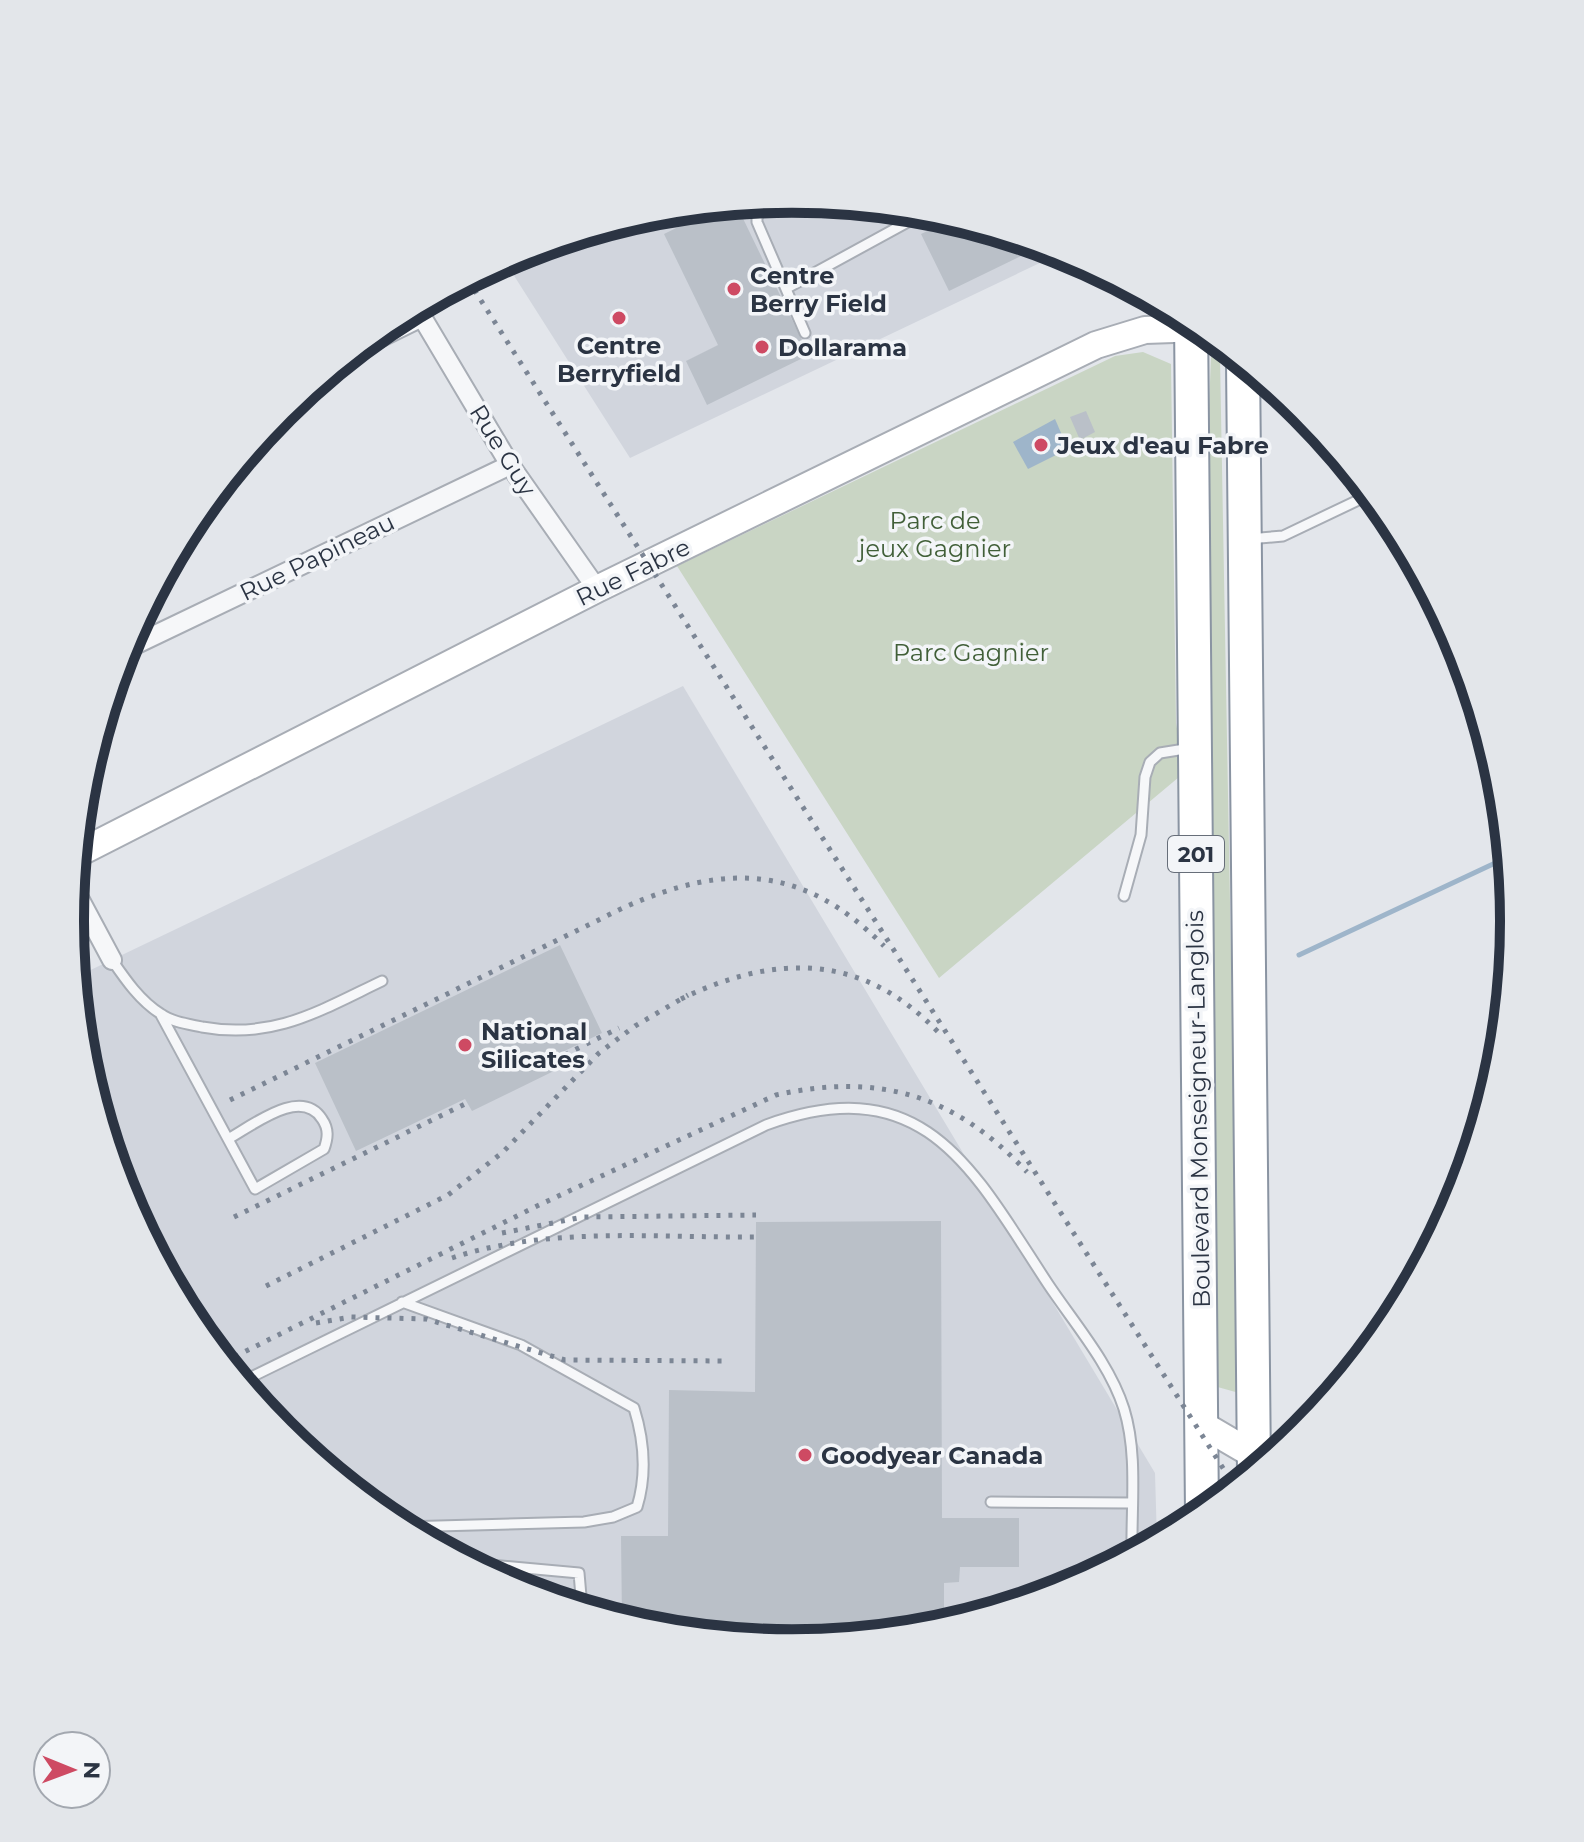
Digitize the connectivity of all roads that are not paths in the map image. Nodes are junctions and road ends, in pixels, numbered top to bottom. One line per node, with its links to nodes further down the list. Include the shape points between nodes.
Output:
1 (757, 215): 3 (lane)
2 (906, 223): 3 (lane)
3 (787, 288): 6 (lane)
4 (422, 318): 9 (street, Rue Guy)
5 (1177, 327): 12 (street, Rue Fabre, via 1096,345)
6 (805, 333)
7 (1195, 339): 14 (highway, Boulevard Monseigneur-Langlois / 201)
8 (1243, 376): 11 (highway, 201)
9 (510, 465): 12 (street, Rue Guy); 13 (street, Rue Papineau)
10 (1360, 499): 11 (lane, via 1283,536)
11 (1245, 540): 25 (highway, 201)
12 (597, 589): 15 (street, Rue Fabre)
13 (142, 641)
14 (1195, 748): 16 (lane, via 1160,753 1150,762 1141,835); 24 (highway, Boulevard Monseigneur-Langlois / 201)
15 (88, 848)
16 (1124, 896)
17 (85, 909): 18 (street)
18 (112, 960): 20 (lane)
19 (382, 981): 20 (lane, via 271,1029 214,1029)
20 (161, 1015): 21 (lane)
21 (228, 1139): 21 (lane, via 255,1189 324,1149 328,1136 314,1109 286,1108)
22 (402, 1302): 23 (lane); 29 (lane, via 766,1125 819,1111 862,1110 902,1117 936,1136 966,1162 1107,1374 1128,1424); 30 (lane, via 509,1339 634,1408 642,1435 637,1507 584,1522)
23 (251, 1377)
24 (1201, 1424): 26 (street); 27 (highway, Boulevard Monseigneur-Langlois / 201)
25 (1258, 1454)
26 (1252, 1459)
27 (1202, 1498)
28 (991, 1502): 29 (lane)
29 (1131, 1503): 31 (lane)
30 (426, 1526)
31 (1132, 1542)
32 (501, 1566): 33 (lane, via 579,1573)
33 (581, 1596)

